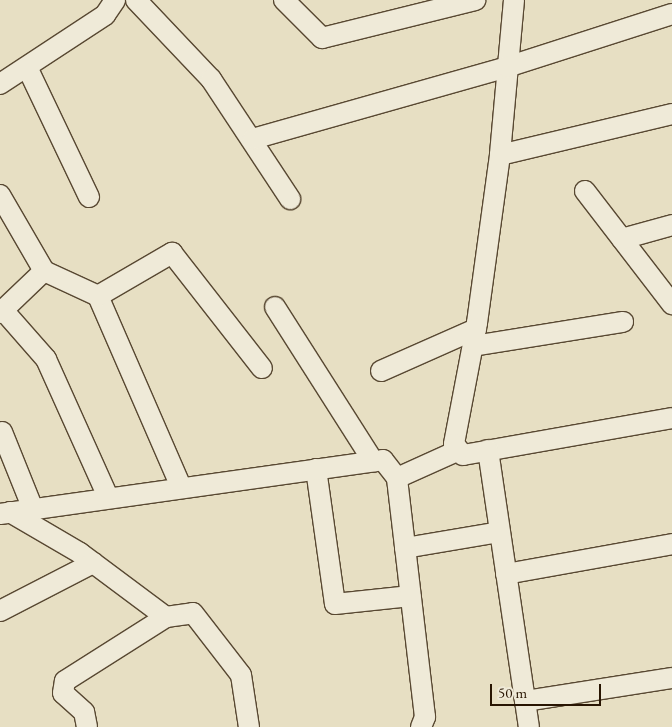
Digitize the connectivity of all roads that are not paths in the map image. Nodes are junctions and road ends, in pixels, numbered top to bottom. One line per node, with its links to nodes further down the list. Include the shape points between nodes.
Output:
1 (115, 0): 7 (street, via 105,14)
2 (136, 0): 11 (street, via 211,79)
3 (284, 0): 4 (street, via 322,38)
4 (475, 0)
5 (514, 0): 8 (street)
6 (672, 14): 8 (street)
7 (27, 66): 9 (street); 15 (street)
8 (507, 67): 11 (street); 12 (street)
9 (0, 84)
10 (672, 114): 12 (street)
11 (253, 139): 16 (street)
12 (500, 155): 25 (street)
13 (585, 191): 18 (street)
14 (0, 195): 19 (street)
15 (89, 197)
16 (290, 199)
17 (672, 225): 18 (street)
18 (622, 239): 21 (street)
19 (44, 271): 20 (street); 23 (street)
20 (98, 296): 26 (street, via 172,253); 35 (street)
21 (672, 304)
22 (275, 307): 32 (street)
23 (2, 311): 36 (street, via 46,359)
24 (623, 322): 25 (street)
25 (474, 337): 27 (street); 31 (street, via 454,444)
26 (262, 368)
27 (381, 371)
28 (672, 418): 30 (street)
29 (2, 432): 37 (street)
30 (488, 450): 31 (street, via 463,455); 39 (street)
31 (457, 451): 34 (street)
32 (372, 461): 33 (street); 34 (street, via 383,460)
33 (316, 469): 35 (street); 44 (street, via 335,604)
34 (397, 478): 41 (street)
35 (181, 487): 36 (street)
36 (108, 498): 37 (street)
37 (33, 509): 38 (street)
38 (5, 513): 42 (street)
39 (500, 532): 41 (street); 43 (street)
40 (672, 544): 43 (street)
41 (405, 548): 44 (street)
42 (93, 563): 45 (street); 46 (street)
43 (506, 574): 48 (street)
44 (411, 596): 51 (street, via 424,717)
45 (0, 611)
46 (166, 617): 49 (street, via 65,681 63,693 84,712); 50 (street, via 193,613 241,675)
47 (672, 678): 48 (street)
48 (525, 701): 52 (street)
49 (88, 727)
50 (249, 727)
51 (421, 727)
52 (529, 727)

